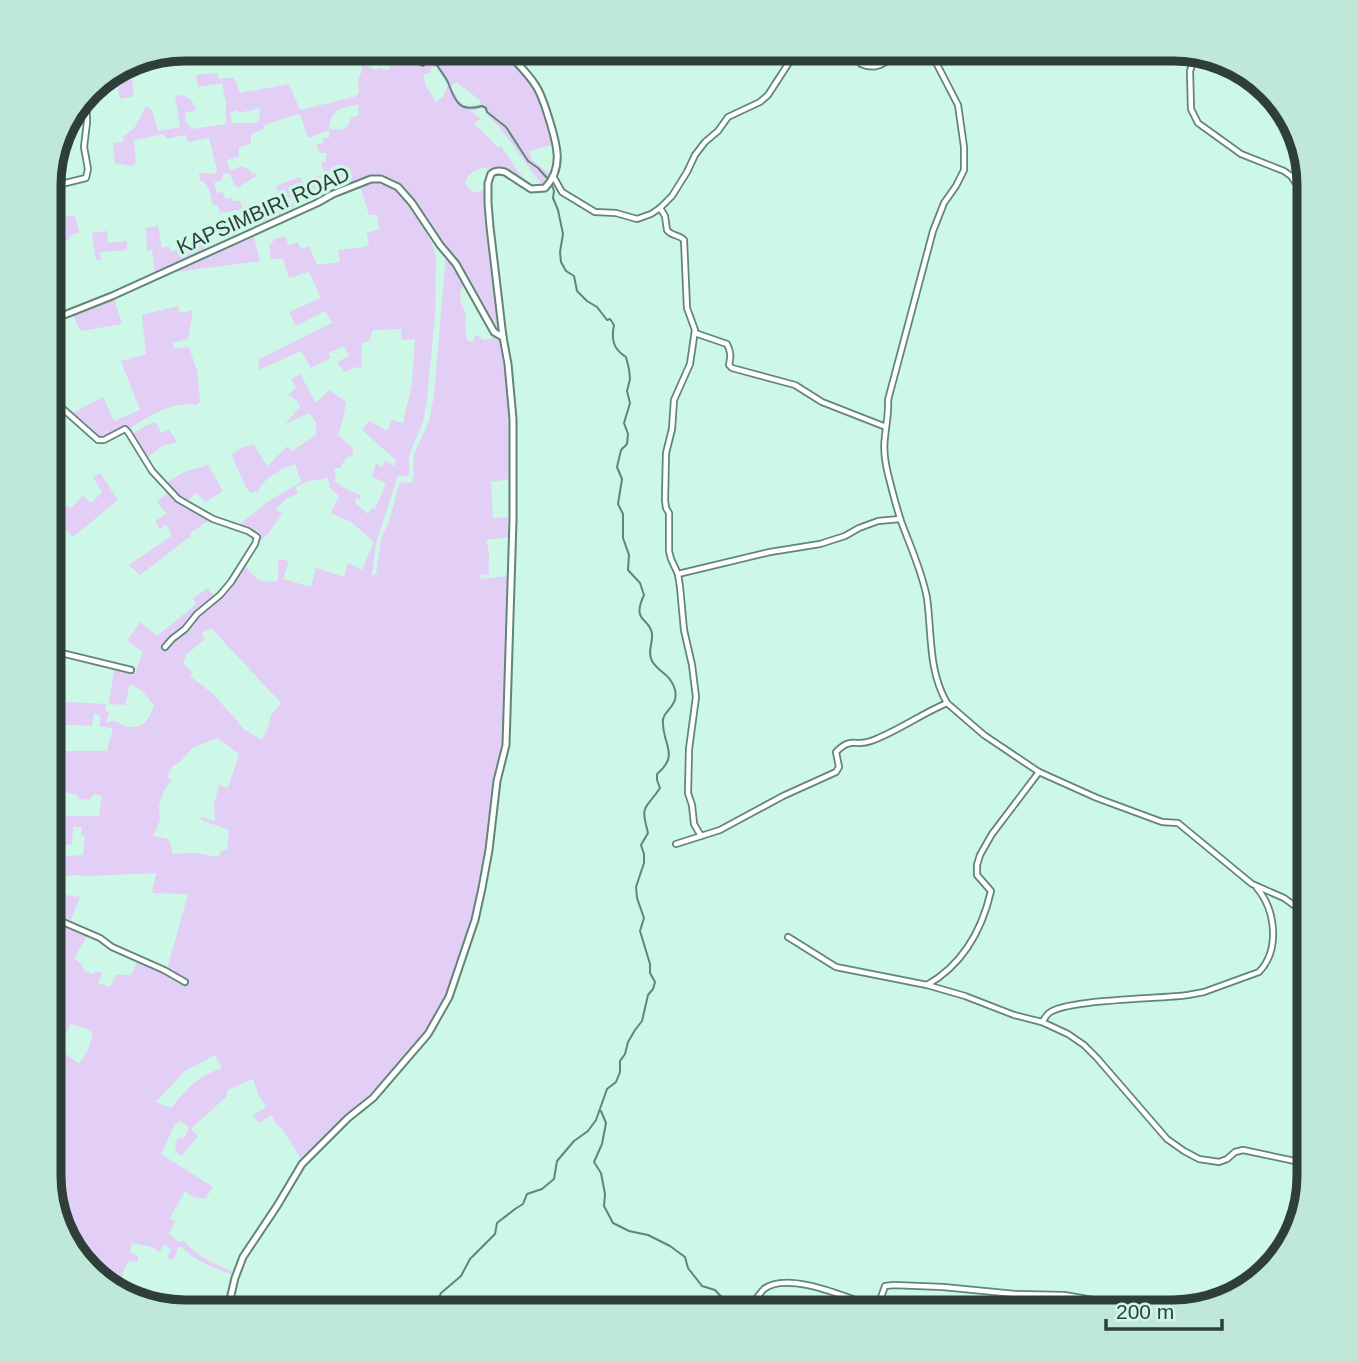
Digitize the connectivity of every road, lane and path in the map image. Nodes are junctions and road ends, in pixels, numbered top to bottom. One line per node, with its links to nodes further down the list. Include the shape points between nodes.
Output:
1 (515, 61): 8 (street, via 535,85 545,106 558,150)
2 (789, 62): 11 (street, via 761,102 728,117 705,142)
3 (860, 62): 4 (street, via 870,67)
4 (886, 62)
5 (936, 62): 16 (street, via 958,105 964,170 933,232 888,400)
6 (1194, 63): 10 (street, via 1191,109 1198,123 1241,153 1284,171)
7 (88, 109): 9 (street, via 86,178)
8 (551, 180): 11 (street, via 595,212 637,219); 14 (street, via 545,188 531,189 505,172 492,172 489,178)
9 (62, 184)
10 (1297, 185)
11 (660, 208): 13 (street, via 667,230 684,240 687,308)
12 (62, 316): 14 (street, KAPSIMBIRI ROAD, via 376,178 394,184 406,195 456,264 496,335)
13 (695, 333): 16 (street, via 727,344 732,368 795,386 822,402); 18 (street, via 690,364 674,400 666,453 669,551)
14 (503, 337): 36 (street, via 512,395 513,479 506,745 475,920 449,997 434,1024 373,1098 302,1164 243,1257)
15 (62, 408): 19 (street, via 99,440 125,429 152,471 184,503 257,537 231,582)
16 (887, 427): 17 (street, via 884,450)
17 (900, 519): 18 (street, via 878,521 820,544); 22 (street, via 923,584 935,676)
18 (678, 573): 24 (street, via 696,697 688,793)
19 (165, 647)
20 (62, 653): 21 (street)
21 (131, 670)
22 (947, 703): 23 (street); 24 (street, via 884,736 863,744 845,744 836,751 836,772)
23 (1039, 772): 26 (street, via 1162,822 1178,823); 33 (street, via 980,855 977,875 991,891 976,934 955,963)
24 (701, 836): 25 (street)
25 (676, 844)
26 (1256, 887): 28 (street); 34 (street, via 1270,909 1273,944 1259,972 1188,995 1063,1007)
27 (1297, 902): 28 (street)
28 (1293, 905): 29 (street)
29 (1297, 908)
30 (61, 921): 32 (street)
31 (788, 937): 33 (street, via 836,967)
32 (186, 982)
33 (927, 985): 34 (street)
34 (1042, 1022): 35 (street, via 1084,1045 1167,1139 1195,1157 1219,1162 1243,1150)
35 (1297, 1161)
36 (229, 1300)
37 (756, 1300): 38 (street, via 775,1284 797,1283)
38 (854, 1300)
39 (880, 1300): 40 (street, via 885,1286 894,1285)
40 (1093, 1300)

